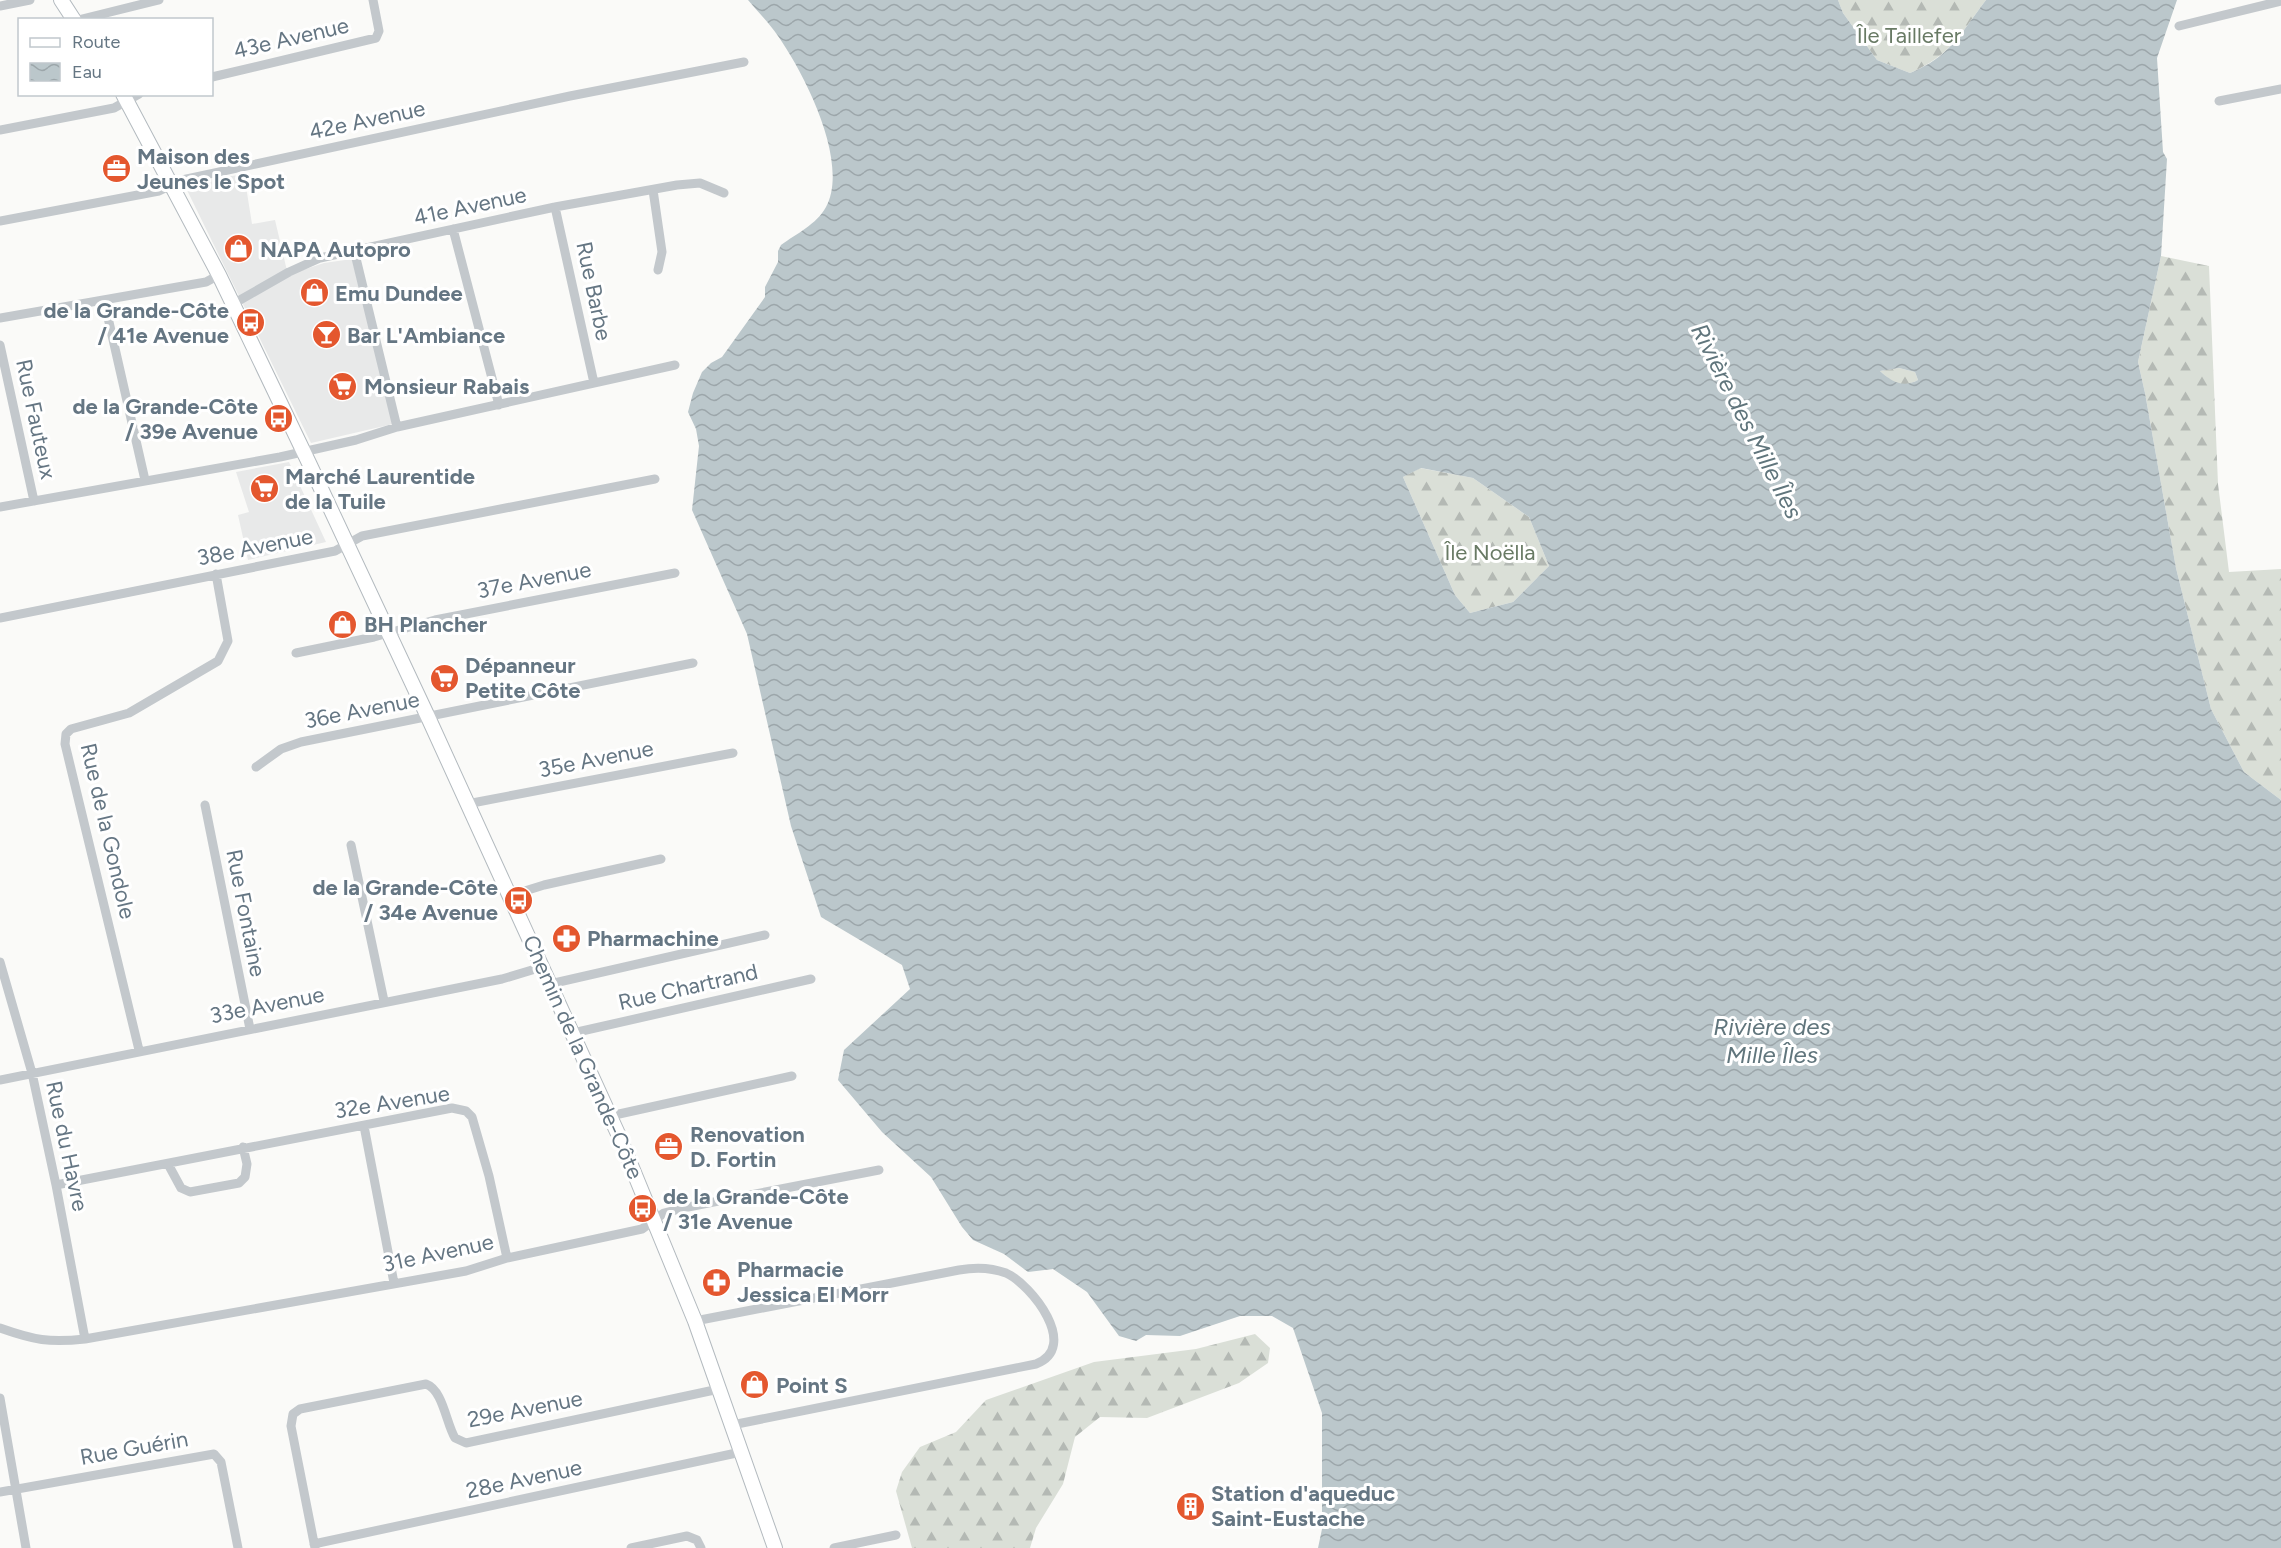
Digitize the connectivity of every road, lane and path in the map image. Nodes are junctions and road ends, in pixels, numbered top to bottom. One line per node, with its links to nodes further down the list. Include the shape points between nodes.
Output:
1 (30, 0): 6 (street)
2 (61, 0): 7 (main road)
3 (159, 0): 8 (street)
4 (373, 0): 11 (street, 43e Avenue, via 379,31 376,38)
5 (2281, 1): 9 (street)
6 (0, 6)
7 (74, 18)
8 (84, 18)
9 (2179, 26)
10 (744, 62): 16 (street, 42e Avenue, via 558,98)
11 (213, 77)
12 (2281, 89): 14 (street)
13 (130, 97): 15 (street, via 114,108); 16 (main road, Chemin de la Grande-Côte)
14 (2219, 101)
15 (0, 130)
16 (173, 185): 20 (street, 42e Avenue, via 159,191); 24 (main road, Chemin de la Grande-Côte)
17 (653, 190): 18 (street, 41e Avenue, via 700,183); 19 (street, 41e Avenue); 23 (street, via 662,252)
18 (724, 193)
19 (555, 207): 21 (street, 41e Avenue); 30 (street, Rue Barbe)
20 (0, 221)
21 (453, 229): 22 (street, 41e Avenue); 31 (street)
22 (354, 250): 26 (street, 41e Avenue, via 320,258); 32 (street)
23 (658, 270)
24 (219, 275): 25 (street, via 206,282); 26 (main road, Chemin de la Grande-Côte)
25 (104, 300): 27 (street); 35 (street)
26 (233, 304): 33 (main road, Chemin de la Grande-Côte)
27 (0, 318)
28 (0, 345): 36 (street, Rue Fauteux)
29 (675, 365): 30 (street)
30 (594, 383): 31 (street)
31 (499, 405): 32 (street)
32 (397, 427): 33 (street)
33 (304, 451): 35 (street); 38 (main road, Chemin de la Grande-Côte)
34 (655, 479): 38 (street, 38e Avenue, via 369,535)
35 (145, 480): 36 (street)
36 (34, 501): 37 (street)
37 (0, 507)
38 (347, 544): 40 (street, 38e Avenue, via 334,551); 42 (main road, Chemin de la Grande-Côte)
39 (675, 573): 42 (street, 37e Avenue)
40 (216, 574): 41 (street, 38e Avenue); 61 (street, Rue de la Gondole, via 228,641 218,661 129,713 71,729 66,734 65,744)
41 (0, 618)
42 (388, 632): 43 (street, 37e Avenue); 45 (main road, Chemin de la Grande-Côte)
43 (296, 653)
44 (693, 663): 45 (street, 36e Avenue)
45 (428, 717): 47 (street, 36e Avenue, via 294,744); 48 (main road, Chemin de la Grande-Côte)
46 (733, 753): 48 (street, 35e Avenue)
47 (256, 767)
48 (467, 804): 52 (main road, Chemin de la Grande-Côte)
49 (205, 805): 59 (street, Rue Fontaine)
50 (351, 845): 58 (street)
51 (661, 859): 52 (street)
52 (509, 896): 55 (main road, Chemin de la Grande-Côte)
53 (765, 935): 57 (street)
54 (0, 962): 62 (street, Rue du Havre)
55 (542, 967): 57 (main road, Chemin de la Grande-Côte); 58 (street, 33e Avenue)
56 (812, 979): 60 (street, Rue Chartrand)
57 (550, 984): 60 (main road, Chemin de la Grande-Côte)
58 (384, 1001): 59 (street, 33e Avenue)
59 (250, 1029): 61 (street, 33e Avenue)
60 (573, 1033): 65 (main road, Chemin de la Grande-Côte)
61 (139, 1050): 62 (street, 33e Avenue)
62 (32, 1073): 64 (street, 33e Avenue); 70 (street, Rue du Havre)
63 (792, 1076): 65 (street)
64 (0, 1080)
65 (610, 1116): 71 (main road, Chemin de la Grande-Côte)
66 (364, 1126): 67 (street, 32e Avenue); 72 (street, 32e Avenue, via 452,1108 466,1111 472,1118 489,1176); 73 (street)
67 (243, 1147): 68 (street, 32e Avenue); 68 (street, via 248,1164 239,1183 190,1192 182,1188)
68 (168, 1164): 70 (street, 32e Avenue)
69 (879, 1170): 71 (street, 31e Avenue, via 688,1207 664,1213)
70 (56, 1185): 76 (street, Rue du Havre)
71 (655, 1220): 72 (street, 31e Avenue, via 642,1229); 74 (main road, Chemin de la Grande-Côte)
72 (507, 1258): 73 (street, 31e Avenue, via 466,1271)
73 (394, 1282): 76 (street, 31e Avenue)
74 (695, 1322): 77 (main road, Chemin de la Grande-Côte); 79 (street, via 984,1268 1012,1277 1031,1292 1050,1325 1053,1349 1045,1360)
75 (0, 1328): 76 (street, 31e Avenue, via 30,1339)
76 (85, 1339)
77 (719, 1389): 79 (main road, Chemin de la Grande-Côte); 84 (street, 29e Avenue, via 466,1443 455,1438 438,1395 426,1384 300,1409 293,1414 291,1426)
78 (0, 1398): 81 (street)
79 (732, 1425): 80 (main road, Chemin de la Grande-Côte)
80 (741, 1452): 84 (street, 28e Avenue); 89 (main road, Chemin de la Grande-Côte)
81 (16, 1489): 82 (street, Rue Guérin); 85 (street); 86 (street, Rue Guérin, via 214,1454 221,1462)
82 (0, 1492)
83 (896, 1535): 90 (street)
84 (314, 1546)
85 (26, 1548)
86 (238, 1548)
87 (631, 1548): 88 (street, via 687,1536 697,1540)
88 (701, 1548)
89 (775, 1548)
90 (834, 1548)

